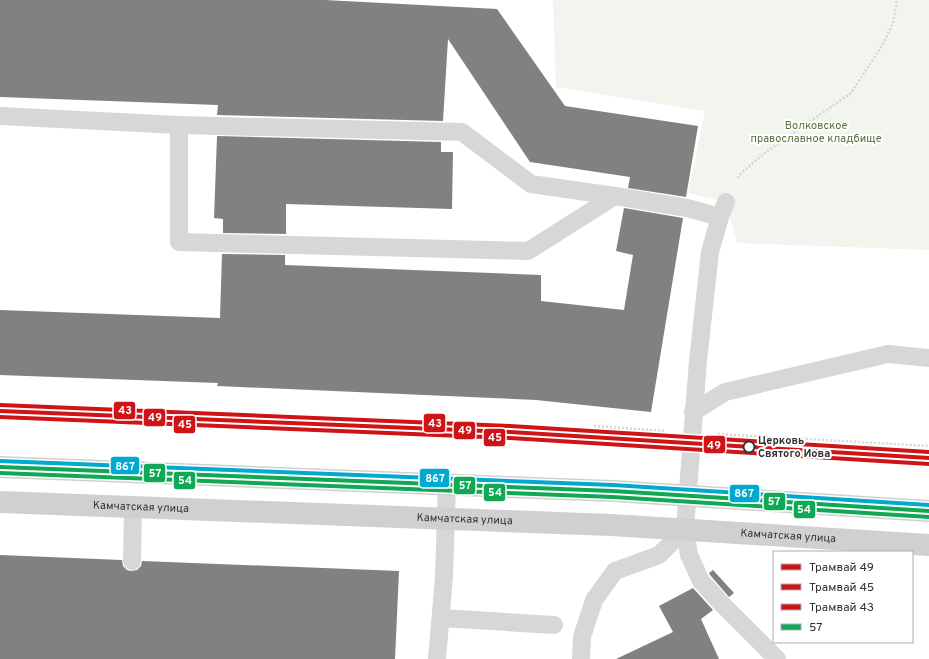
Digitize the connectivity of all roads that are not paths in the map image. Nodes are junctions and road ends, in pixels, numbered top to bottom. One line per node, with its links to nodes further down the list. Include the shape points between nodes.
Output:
1 (0, 116): 2 (lane)
2 (179, 125): 3 (lane, via 462,132 531,184); 3 (lane, via 178,242 528,251)
3 (615, 196): 5 (lane, via 687,208 723,210 710,252)
4 (929, 358): 5 (lane, via 888,354 725,392)
5 (693, 412): 8 (lane)
6 (0, 467): 7 (main road)
7 (447, 484): 8 (main road); 12 (lane)
8 (687, 494): 11 (main road); 13 (lane)
9 (0, 502): 10 (main road, Камчатская улица)
10 (133, 507): 12 (main road, Камчатская улица); 15 (lane)
11 (929, 511)
12 (446, 520): 13 (main road, Камчатская улица); 16 (lane)
13 (685, 530): 14 (main road, Камчатская улица); 19 (lane, via 659,555 615,571 594,600 582,637); 20 (lane, via 689,555 701,581)
14 (929, 545)
15 (132, 561)
16 (441, 618): 17 (lane); 18 (lane)
17 (554, 625)
18 (437, 659)
19 (581, 659)
20 (777, 659)

